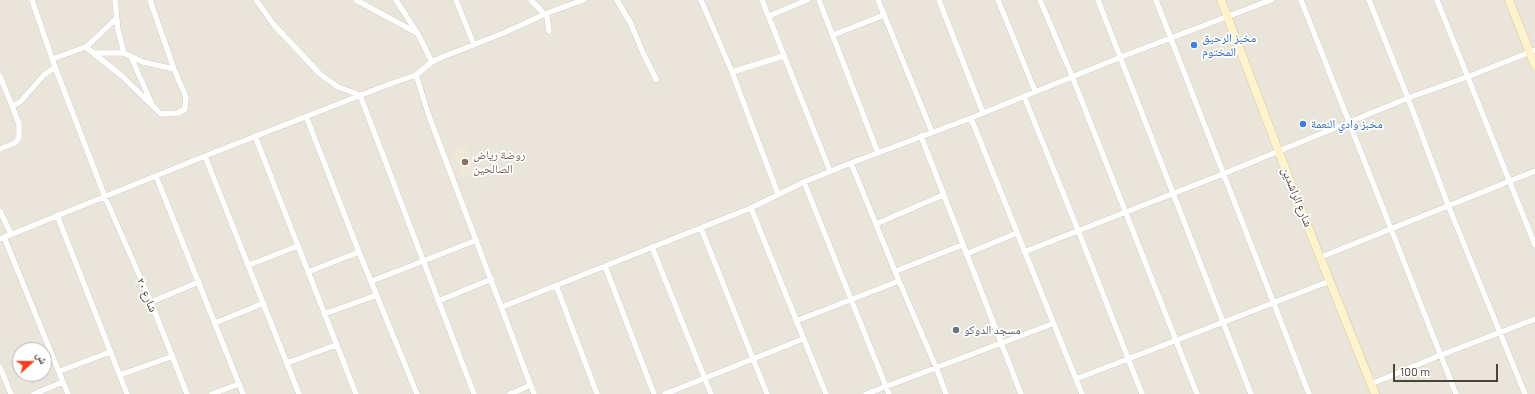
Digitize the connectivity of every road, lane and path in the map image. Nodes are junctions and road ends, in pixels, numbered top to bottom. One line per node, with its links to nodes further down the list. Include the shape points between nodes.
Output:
1 (32, 0): 44 (street, شارع ٢٠)
2 (114, 0): 31 (street)
3 (150, 0): 48 (street)
4 (256, 0): 56 (street, via 274,24 320,74 338,87)
5 (356, 0): 33 (street)
6 (396, 0): 33 (street)
7 (456, 0): 36 (street)
8 (531, 0): 27 (street)
9 (583, 0): 27 (street)
10 (617, 0): 54 (street)
11 (701, 0): 49 (street)
12 (762, 0): 29 (street)
13 (807, 0): 29 (street)
14 (818, 0): 34 (street)
15 (878, 0): 28 (street)
16 (939, 0): 61 (street)
17 (998, 0): 55 (street)
18 (1040, 0): 52 (street)
19 (1098, 0): 43 (street)
20 (1156, 0): 35 (street)
21 (1221, 0): 30 (street, شارع الراشدين)
22 (1271, 0): 30 (street)
23 (1301, 0): 64 (street)
24 (1369, 0): 58 (street)
25 (1437, 0): 53 (street)
26 (1509, 0): 38 (street)
27 (545, 14): 32 (street); 36 (street)
28 (884, 15): 34 (street); 65 (street)
29 (769, 16): 42 (street)
30 (1227, 17): 35 (street); 69 (street, شارع الراشدين)
31 (116, 19): 37 (street); 40 (street)
32 (549, 31)
33 (418, 34): 45 (street)
34 (833, 35): 70 (street)
35 (1171, 38): 43 (street); 75 (street)
36 (474, 45): 45 (street)
37 (86, 47): 39 (street); 44 (street)
38 (1532, 51): 46 (street); 53 (street)
39 (94, 53): 40 (street); 60 (street)
40 (124, 53): 41 (street)
41 (131, 56): 48 (street, via 143,62); 60 (street)
42 (784, 56): 49 (street); 73 (street)
43 (1121, 57): 52 (street); 80 (street)
44 (52, 59): 47 (street, شارع ٢٠)
45 (432, 62): 50 (street)
46 (1535, 66)
47 (55, 67): 59 (street, via 26,97); 82 (street, شارع ٢٠)
48 (174, 69): 60 (street, via 186,97 185,109 178,113 161,114)
49 (732, 72): 79 (street)
50 (416, 75): 56 (street); 96 (street, via 429,116)
51 (0, 76): 59 (street)
52 (1072, 76): 55 (street); 86 (street)
53 (1467, 77): 58 (street); 78 (street)
54 (656, 79)
55 (1035, 91): 57 (street)
56 (360, 95): 62 (street); 105 (street)
57 (1024, 96): 61 (street); 92 (street)
58 (1408, 98): 64 (street); 83 (street)
59 (12, 106): 68 (street, via 19,124 19,138 15,143)
60 (153, 106)
61 (983, 113): 63 (street)
62 (306, 116): 66 (street); 101 (street)
63 (971, 118): 65 (street); 94 (street)
64 (1348, 122): 69 (street); 91 (street)
65 (932, 132): 67 (street)
66 (255, 136): 71 (street); 99 (street)
67 (921, 136): 70 (street); 81 (street)
68 (0, 149)
69 (1279, 152): 75 (street); 104 (street, شارع الراشدين)
70 (878, 153): 72 (street)
71 (205, 156): 76 (street); 106 (street)
72 (851, 163): 73 (street); 89 (street)
73 (830, 171): 77 (street)
74 (1535, 171): 78 (street)
75 (1223, 174): 80 (street); 120 (street)
76 (156, 176): 82 (street); 114 (street)
77 (804, 182): 79 (street); 117 (street)
78 (1509, 182): 83 (street); 98 (street)
79 (778, 194): 84 (street)
80 (1172, 194): 86 (street); 126 (street)
81 (943, 195): 89 (street); 97 (street)
82 (105, 196): 87 (street); 119 (street, شارع ٢٠)
83 (1448, 205): 91 (street); 129 (street)
84 (751, 208): 90 (street); 125 (street)
85 (0, 211): 88 (street)
86 (1126, 213): 92 (street); 131 (street)
87 (57, 215): 93 (street); 134 (street)
88 (2, 220): 93 (street)
89 (876, 224): 108 (street)
90 (701, 228): 100 (street); 138 (street)
91 (1391, 228): 104 (street); 136 (street)
92 (1078, 230): 102 (street); 137 (street)
93 (10, 234): 95 (street)
94 (1016, 234): 102 (street); 103 (street)
95 (2, 238): 142 (street)
96 (477, 240): 105 (street); 110 (street)
97 (962, 245): 103 (street); 108 (street)
98 (1535, 245)
99 (298, 246): 106 (street); 109 (street)
100 (652, 247): 107 (street); 144 (street)
101 (359, 252): 109 (street); 112 (street)
102 (1024, 252): 128 (street)
103 (966, 254): 132 (street)
104 (1321, 257): 113 (street, شارع الراشدين)
105 (422, 261): 112 (street); 118 (street)
106 (249, 265): 121 (street)
107 (605, 266): 115 (street); 165 (street)
108 (896, 271): 111 (street)
109 (308, 272): 123 (street)
110 (492, 280): 118 (street); 122 (street)
111 (899, 280): 117 (street); 141 (street)
112 (372, 281): 116 (street)
113 (1330, 281): 120 (street); 148 (street, شارع الراشدين)
114 (199, 282): 119 (street); 127 (street)
115 (556, 285): 122 (street); 164 (street)
116 (377, 295): 123 (street); 160 (street)
117 (850, 300): 125 (street); 150 (street)
118 (438, 301): 161 (street)
119 (150, 302): 135 (street, شارع ٢٠)
120 (1272, 302): 126 (street); 178 (street)
121 (264, 303): 127 (street); 139 (street)
122 (502, 307): 149 (street)
123 (324, 314): 133 (street)
124 (1535, 319): 129 (street)
125 (796, 321): 130 (street)
126 (1223, 322): 131 (street); 177 (street)
127 (215, 323): 147 (street)
128 (1052, 324): 132 (street); 145 (street)
129 (1500, 333): 136 (street); 181 (street)
130 (803, 340): 138 (street); 169 (street)
131 (1176, 340): 137 (street); 176 (street)
132 (1001, 342): 141 (street); 173 (street)
133 (336, 344): 139 (street); 159 (street)
134 (110, 352): 142 (street); 143 (street)
135 (173, 356): 143 (street); 155 (street, شارع ٢٠)
136 (1441, 356): 148 (street); 180 (street)
137 (1128, 359): 145 (street); 175 (street)
138 (754, 360): 144 (street); 168 (street)
139 (287, 363): 158 (street)
140 (0, 367): 152 (street)
141 (936, 367): 150 (street); 172 (street)
142 (60, 371): 146 (street)
143 (120, 375): 151 (street)
144 (705, 378): 166 (street); 167 (street)
145 (1076, 379): 174 (street)
146 (63, 382): 153 (street); 154 (street)
147 (239, 384): 156 (street); 157 (street)
148 (1371, 384): 179 (street, شارع الراشدين)
149 (531, 385): 162 (street); 163 (street)
150 (886, 387): 170 (street); 171 (street)
151 (125, 393)
152 (11, 394)
153 (34, 394)
154 (68, 394)
155 (187, 394)
156 (212, 394)
157 (243, 394)
158 (299, 394)
159 (356, 394)
160 (417, 394)
161 (474, 394)
162 (510, 394)
163 (534, 394)
164 (598, 394)
165 (654, 394)
166 (665, 394)
167 (711, 394)
168 (767, 394)
169 (826, 394)
170 (866, 394)
171 (889, 394)
172 (946, 394)
173 (1021, 394)
174 (1082, 394)
175 (1142, 394)
176 (1197, 394)
177 (1251, 394)
178 (1309, 394)
179 (1375, 394)
180 (1456, 394)
181 (1525, 394)

